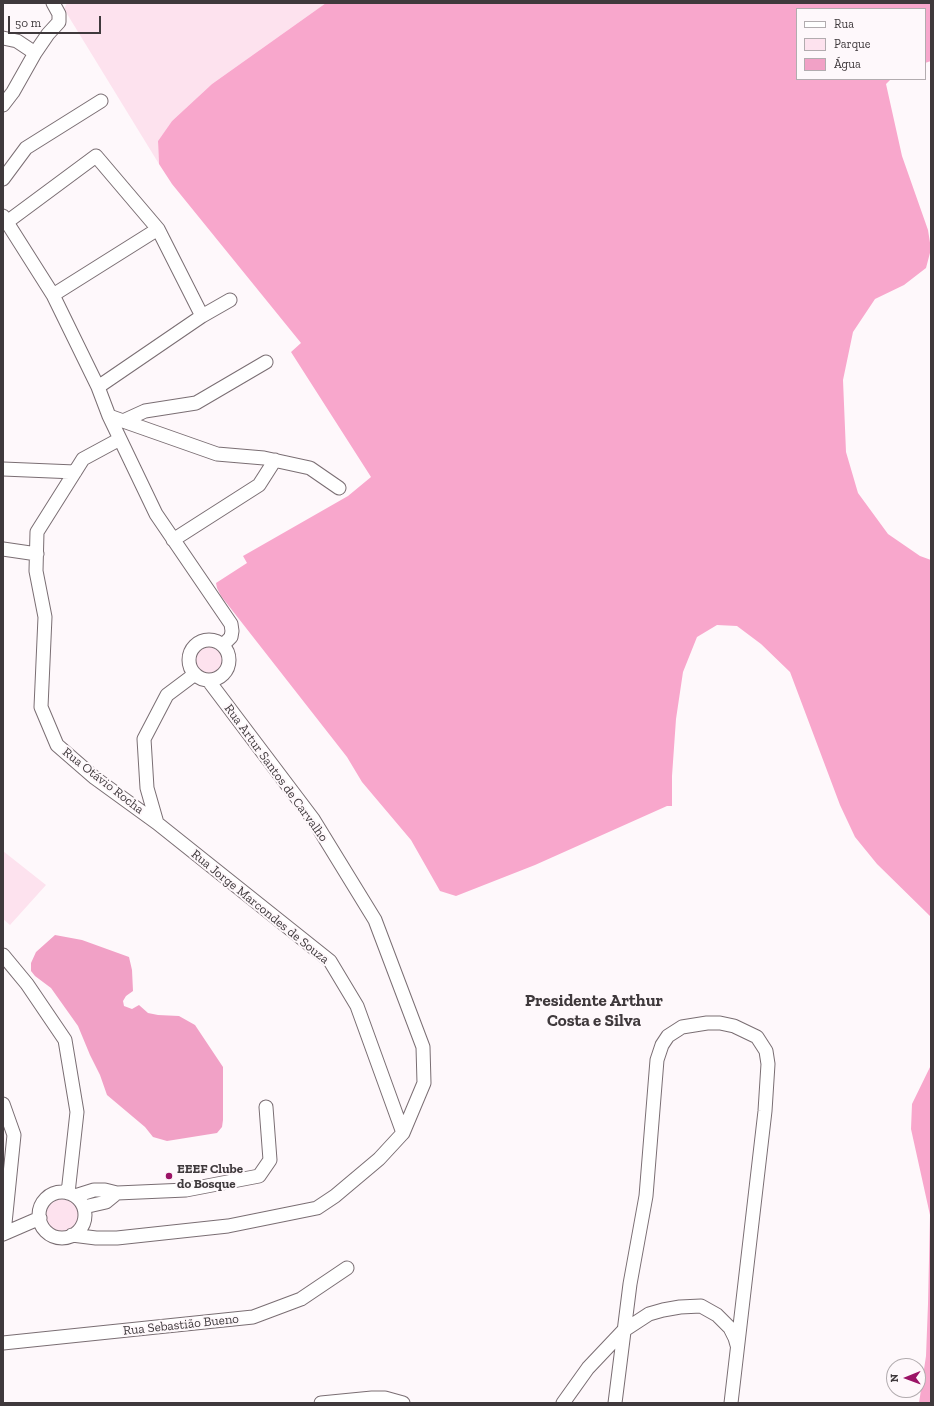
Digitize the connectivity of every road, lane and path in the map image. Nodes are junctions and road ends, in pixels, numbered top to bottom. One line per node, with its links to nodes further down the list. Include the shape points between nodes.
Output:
1 (53, 3): 3 (street, via 59,14 59,22)
2 (3, 38): 3 (street, via 17,42)
3 (35, 53): 5 (street)
4 (102, 101): 6 (street, via 26,148)
5 (3, 105)
6 (3, 179)
7 (5, 219): 8 (street, via 96,156); 9 (street)
8 (158, 228): 9 (street); 11 (street)
9 (53, 295): 13 (street)
10 (230, 300): 11 (street)
11 (202, 316): 13 (street)
12 (266, 362): 15 (street, via 196,403 145,411)
13 (98, 387): 14 (street)
14 (109, 416): 15 (street); 16 (street)
15 (123, 421): 17 (street, via 217,454)
16 (120, 439): 19 (street, Rua Otávio Rocha, via 83,459); 21 (street, via 156,514)
17 (275, 460): 20 (street, via 310,468); 21 (street, via 259,485)
18 (3, 469): 19 (street)
19 (75, 472): 23 (street, Rua Otávio Rocha, via 37,532)
20 (339, 488)
21 (173, 540): 24 (street, via 231,624 231,637)
22 (3, 549): 23 (street)
23 (37, 554): 27 (street, Rua Otávio Rocha, via 36,571 45,617 41,707 57,745 95,778)
24 (223, 645): 25 (street, via 216,640 208,639 193,647 189,662); 26 (street, via 228,651 228,666 219,677)
25 (195, 674): 26 (street); 27 (street, via 167,695 144,739 147,788)
26 (208, 680): 31 (street, Rua Artur Santos de Carvalho, via 313,819 375,920 423,1047 424,1083)
27 (156, 823): 31 (street, Rua Jorge Marcondes de Souza, via 330,961 357,1006)
28 (3, 955): 33 (street, via 27,984 65,1040 77,1112)
29 (3, 1104): 36 (street, via 14,1135)
30 (266, 1107): 32 (street, via 270,1160 260,1176 186,1190)
31 (403, 1133): 37 (street, via 379,1159 317,1208 228,1226 117,1238)
32 (117, 1193): 33 (street, via 94,1190); 34 (street, via 106,1202)
33 (71, 1194): 34 (street); 35 (street, via 61,1192 47,1198 42,1204)
34 (84, 1207): 37 (street, via 84,1222)
35 (40, 1218): 36 (street); 37 (street, via 42,1225 53,1235)
36 (4, 1234)
37 (72, 1236)
38 (347, 1268): 40 (street, Rua Sebastião Bueno, via 301,1299 254,1317)
39 (623, 1331): 41 (street, via 649,1314 680,1307 701,1306 717,1315 730,1328); 41 (street, via 646,1196 657,1060 668,1036 682,1027 720,1023 757,1036 766,1050 768,1064 765,1111); 44 (street, via 588,1368); 45 (street)
40 (3, 1343)
41 (737, 1348): 46 (street)
42 (321, 1403): 43 (street, via 385,1398)
43 (402, 1403)
44 (563, 1403)
45 (615, 1403)
46 (731, 1403)

